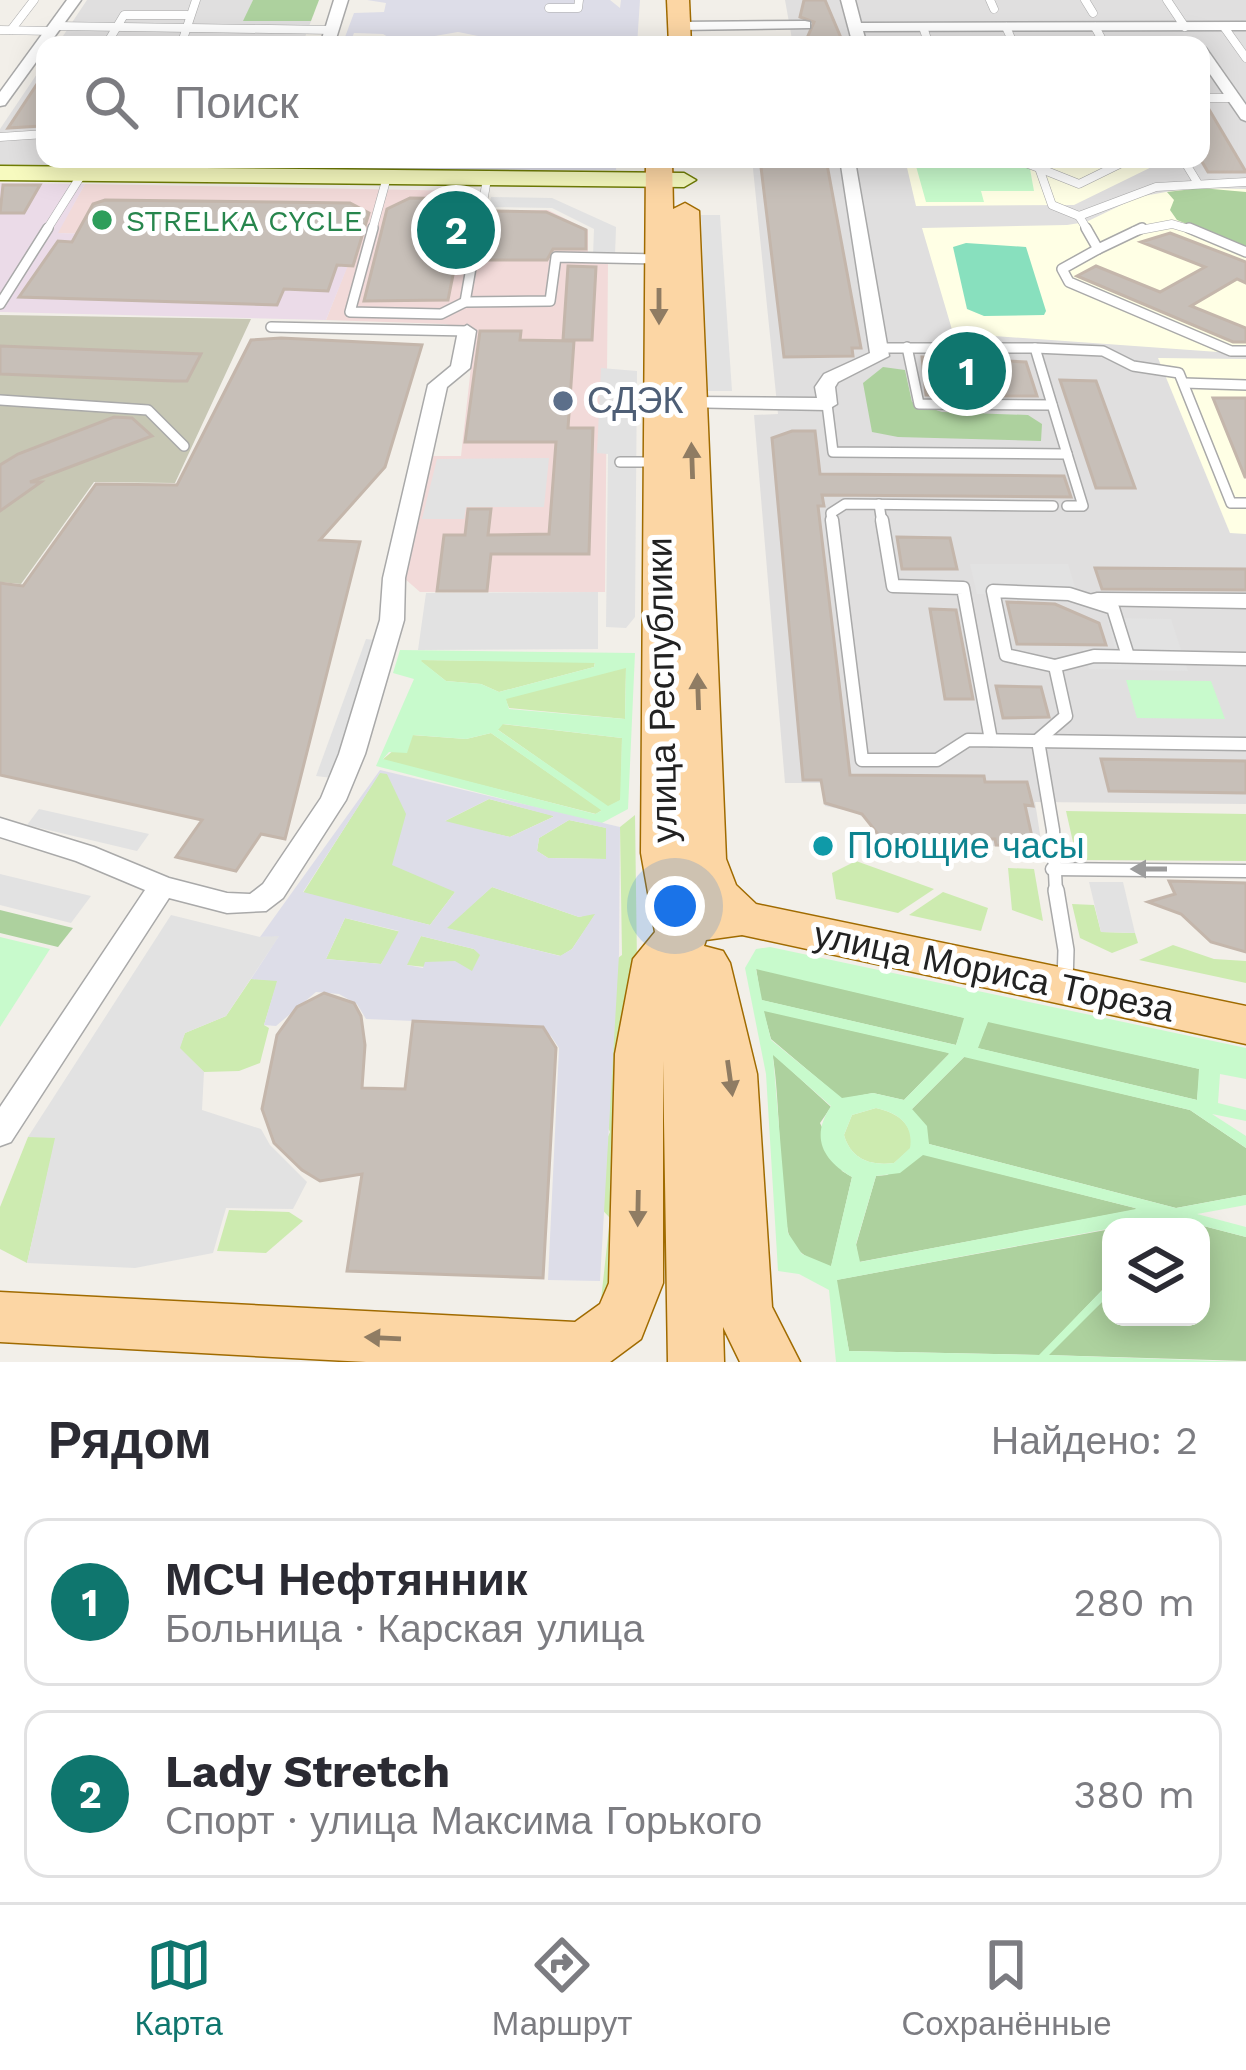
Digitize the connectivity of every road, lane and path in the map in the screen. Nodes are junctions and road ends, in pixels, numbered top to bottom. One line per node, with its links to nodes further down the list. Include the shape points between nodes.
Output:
1 (34, 0): 27 (lane)
2 (74, 0): 24 (street)
3 (134, 0): 13 (lane)
4 (196, 0): 14 (lane)
5 (579, 0): 12 (lane, via 578,8)
6 (658, 0): 33 (main road)
7 (678, 0): 34 (main road)
8 (848, 0): 20 (street)
9 (1085, 0): 15 (lane)
10 (1167, 0): 23 (lane)
11 (346, 5): 32 (street)
12 (549, 8)
13 (124, 15): 14 (lane); 19 (lane)
14 (187, 15): 25 (lane)
15 (1094, 20): 22 (street); 23 (street); 38 (lane)
16 (805, 26): 34 (street)
17 (1224, 26): 18 (street); 23 (street); 41 (lane)
18 (1246, 26)
19 (117, 27): 24 (lane); 25 (lane); 29 (lane)
20 (855, 27): 21 (street); 35 (street)
21 (923, 27): 22 (street); 36 (lane)
22 (1006, 27): 37 (lane)
23 (1185, 27): 39 (street)
24 (54, 28): 27 (lane); 28 (street)
25 (190, 28): 30 (lane); 31 (lane)
26 (0, 30): 27 (lane)
27 (11, 30)
28 (48, 36)
29 (112, 36)
30 (186, 36)
31 (302, 36)
32 (331, 36)
33 (658, 36)
34 (679, 36)
35 (858, 36)
36 (926, 36)
37 (1010, 36)
38 (1101, 36)
39 (1191, 36)
40 (36, 52): 43 (street)
41 (1246, 58)
42 (1210, 64): 45 (street)
43 (2, 96)
44 (1210, 98): 45 (lane)
45 (1233, 98): 46 (street)
46 (1246, 116)
47 (36, 135): 48 (lane)
48 (0, 137)
49 (252, 168): 57 (street)
50 (291, 168): 58 (street)
51 (848, 168): 71 (street)
52 (1039, 168): 53 (lane, via 1079,184); 62 (lane, via 1052,205)
53 (1112, 168)
54 (1189, 168): 60 (lane)
55 (671, 170): 59 (street); 65 (main road, улица Республики); 77 (main road, улица Республики)
56 (0, 173): 57 (street)
57 (82, 174): 67 (lane)
58 (387, 177): 59 (street); 66 (lane, via 350,312 441,314)
59 (488, 179): 66 (lane)
60 (1197, 182): 61 (lane); 62 (lane)
61 (1246, 182)
62 (1078, 216): 63 (lane)
63 (1098, 248): 64 (lane, via 1145,223 1171,222); 73 (lane, via 1062,269 1070,283)
64 (1246, 253)
65 (659, 259): 66 (lane, via 556,257 550,301); 97 (main road, улица Республики, one-way to 97, via 640,462 663,853)
66 (465, 302)
67 (0, 304)
68 (271, 327): 69 (lane)
69 (467, 332): 95 (street, via 460,368 438,385 394,578 392,620 333,800 256,904)
70 (907, 347): 71 (lane); 72 (lane); 79 (lane, via 919,404)
71 (882, 348): 78 (street, via 873,363 830,378)
72 (1035, 348): 74 (lane, via 1103,351 1133,366 1179,373); 79 (lane)
73 (1246, 351)
74 (1184, 383): 75 (lane); 82 (lane, via 1231,503)
75 (1246, 385)
76 (0, 400): 80 (lane, via 148,410)
77 (690, 403): 78 (street); 96 (main road, улица Республики, one-way to 77, via 717,893 704,860)
78 (827, 404): 81 (lane, via 833,452)
79 (1052, 405): 81 (lane)
80 (184, 446)
81 (1067, 454): 83 (lane, via 1083,506)
82 (1246, 503)
83 (879, 504): 89 (lane, via 893,586 963,588); 89 (lane, via 844,504 831,513 862,760 938,760 968,740)
84 (1097, 600): 85 (street); 86 (lane, via 1113,608); 88 (lane, via 993,591 1006,656)
85 (1246, 601)
86 (1129, 656): 87 (lane); 88 (lane)
87 (1246, 658)
88 (1055, 666): 90 (lane, via 1066,716)
89 (991, 740): 90 (lane)
90 (1037, 740): 91 (lane); 93 (lane)
91 (1246, 744)
92 (0, 827): 95 (street)
93 (1052, 869): 94 (lane, one-way to 93); 98 (lane)
94 (1246, 871)
95 (162, 886): 100 (street)
96 (742, 918): 97 (main road, via 707,920); 98 (main road, улица Мориса Тореза)
97 (680, 934): 101 (main road, one-way to 101, via 649,979 639,1054 632,1303 584,1348); 102 (main road, улица Республики); 103 (main road, one-way to 103, via 709,967 732,1074 745,1307)
98 (1064, 986): 99 (main road, улица Мориса Тореза)
99 (1246, 1025)
100 (0, 1132)
101 (0, 1317)
102 (695, 1362)
103 (772, 1362)

